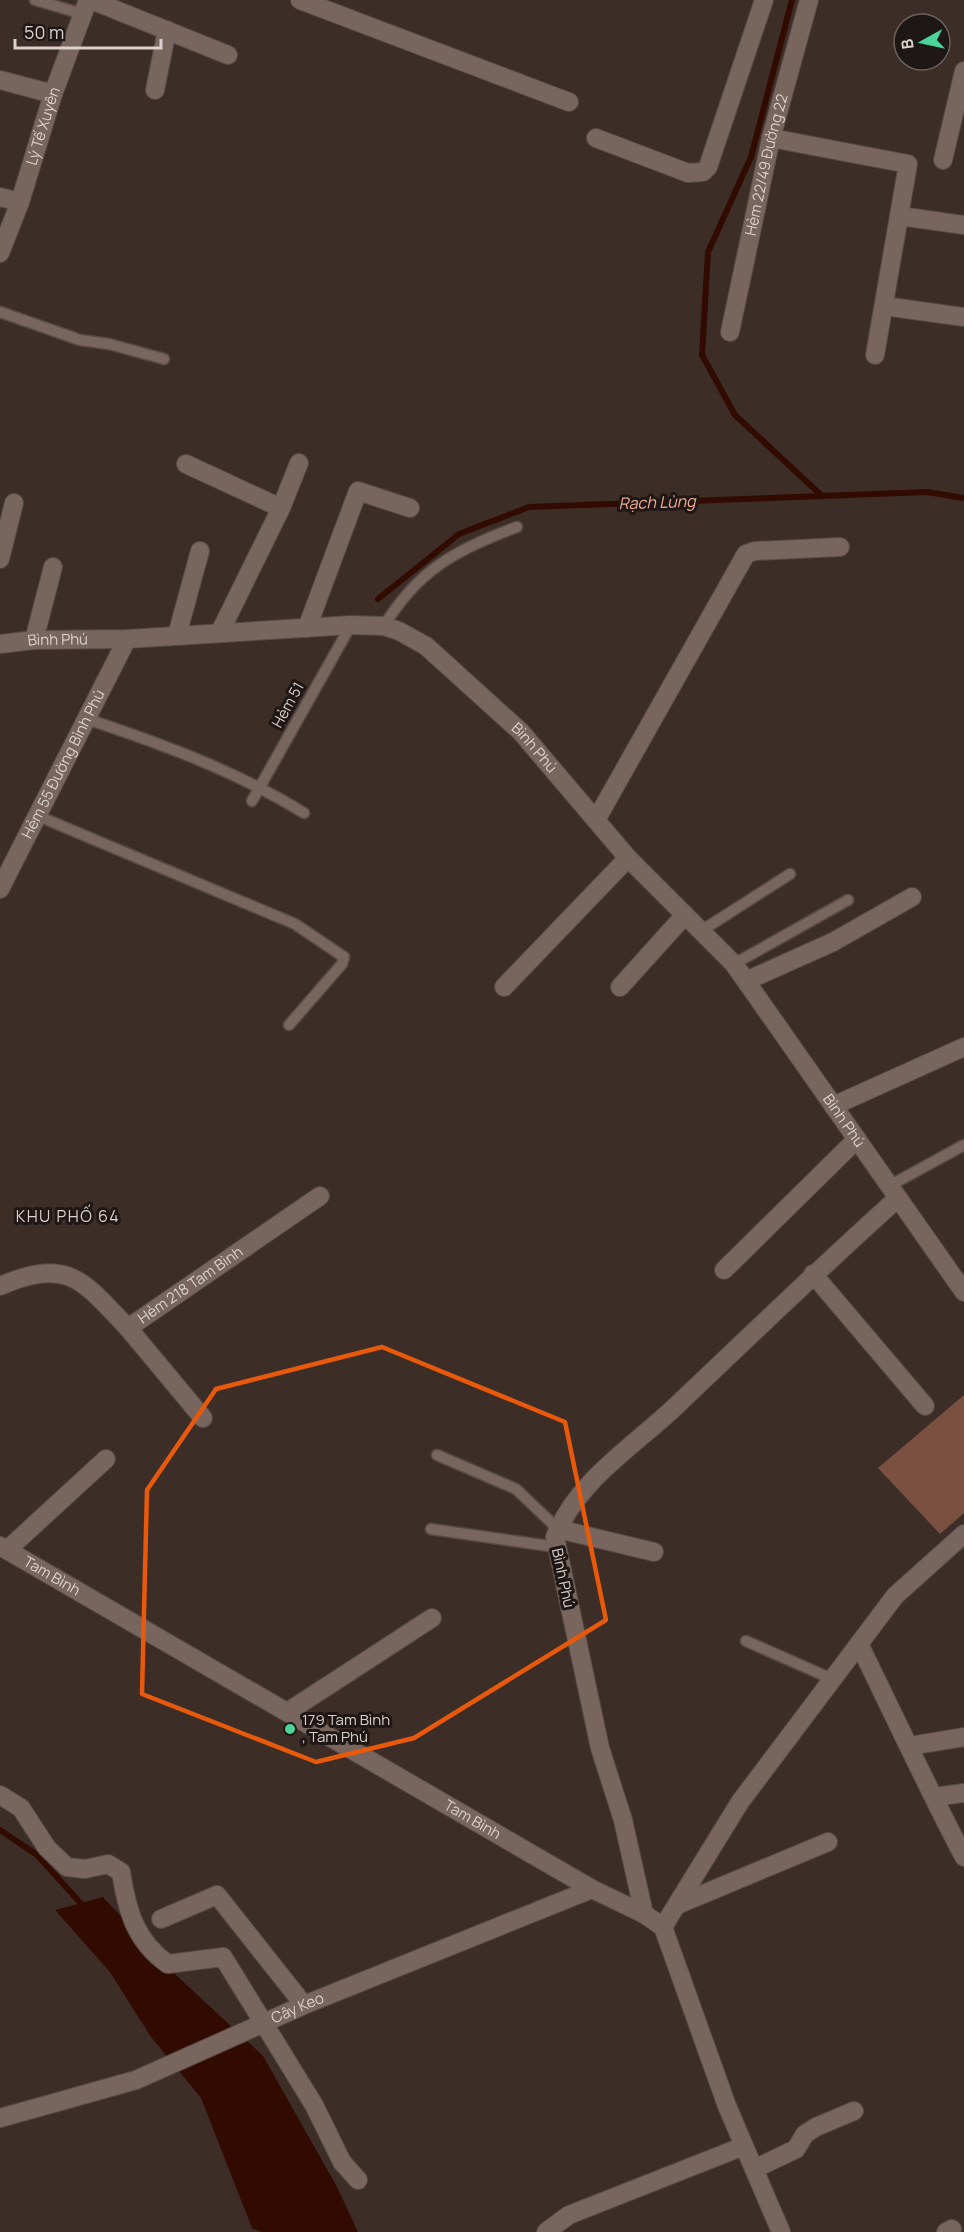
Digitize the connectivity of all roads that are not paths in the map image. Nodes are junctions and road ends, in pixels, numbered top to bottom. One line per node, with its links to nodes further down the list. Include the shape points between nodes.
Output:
1 (35, 0): 5 (lane)
2 (300, 0): 12 (street)
3 (764, 0): 13 (street, via 708,167 703,172 688,173)
4 (809, 0): 14 (street, Hẻm 22/49 Đường 22)
5 (87, 5): 6 (street); 11 (street, Lý Tế Xuyên)
6 (167, 30): 7 (street); 10 (street)
7 (228, 55)
8 (964, 71): 15 (street)
9 (0, 80): 11 (street)
10 (155, 90)
11 (53, 94): 17 (street, Lý Tế Xuyên)
12 (569, 102)
13 (596, 138)
14 (771, 138): 18 (street, via 908,164); 24 (street, Hẻm 22/49 Đường 22)
15 (943, 160)
16 (0, 197): 17 (street)
17 (20, 201): 20 (street, Lý Tế Xuyên)
18 (900, 216): 19 (street); 21 (street)
19 (964, 225)
20 (0, 253)
21 (884, 306): 23 (street); 25 (street)
22 (0, 312): 26 (lane, via 80,340)
23 (964, 317)
24 (730, 332)
25 (875, 355)
26 (164, 359)
27 (299, 463): 30 (street)
28 (186, 464): 30 (street)
29 (14, 503): 35 (street)
30 (281, 508): 40 (street)
31 (410, 508): 39 (street, via 358,491)
32 (517, 527): 38 (lane, via 472,543 435,567 399,600)
33 (840, 548): 50 (street, via 746,554)
34 (200, 551): 41 (street)
35 (0, 559)
36 (53, 567): 43 (street)
37 (351, 625): 38 (street, Bình Phú); 39 (street, Bình Phú); 46 (lane, Hẻm 51)
38 (384, 626): 50 (street, Bình Phú, via 426,646 512,724)
39 (307, 628): 40 (street, Bình Phú)
40 (220, 632): 41 (street, Bình Phú)
41 (177, 635): 42 (street, Bình Phú)
42 (127, 639): 43 (street, Bình Phú); 45 (street, Hẻm 55 Đường Bình Phú)
43 (34, 640): 44 (street, Bình Phú)
44 (0, 644)
45 (87, 719): 46 (lane, via 160,743); 49 (street, Hẻm 55 Đường Bình Phú)
46 (260, 786): 47 (lane, Hẻm 51); 48 (lane)
47 (252, 801)
48 (304, 813)
49 (38, 816): 53 (street, Hẻm 55 Đường Bình Phú); 62 (lane, via 295,924 344,957)
50 (596, 820): 51 (street, Bình Phú)
51 (628, 858): 56 (street, Bình Phú); 60 (street)
52 (790, 874): 57 (lane)
53 (0, 889)
54 (912, 897): 59 (street, via 833,942)
55 (848, 900): 58 (lane)
56 (685, 915): 57 (street, Bình Phú); 61 (street)
57 (702, 931): 58 (street, Bình Phú)
58 (735, 964): 59 (street, Bình Phú)
59 (746, 981): 64 (street, Bình Phú)
60 (504, 987)
61 (620, 987)
62 (289, 1025)
63 (964, 1047): 64 (street)
64 (833, 1106): 65 (street, Bình Phú)
65 (856, 1139): 67 (street, Bình Phú); 69 (street)
66 (964, 1145): 67 (lane)
67 (894, 1192): 70 (street, Bình Phú); 72 (street, Bình Phú)
68 (320, 1196): 73 (street, Hẻm 218 Tam Bình)
69 (724, 1270)
70 (813, 1274): 74 (street); 80 (street, Bình Phú, via 678,1406 584,1490)
71 (0, 1286): 73 (street, Hẻm 218 Tam Bình, via 26,1275 63,1272 86,1284)
72 (964, 1292)
73 (128, 1328): 75 (street)
74 (925, 1406)
75 (203, 1418)
76 (437, 1455): 80 (lane, via 516,1489)
77 (106, 1459): 81 (street)
78 (431, 1529): 80 (lane)
79 (964, 1534): 85 (street, via 895,1596)
80 (557, 1538): 82 (street); 97 (street, Bình Phú, via 600,1748 623,1820)
81 (4, 1548): 87 (street, Tam Bình)
82 (654, 1552)
83 (432, 1618): 87 (street)
84 (746, 1641): 86 (lane)
85 (859, 1644): 86 (street); 89 (street)
86 (832, 1679): 96 (street, via 740,1802)
87 (288, 1711): 95 (street, Tam Bình)
88 (964, 1737): 89 (street)
89 (910, 1746): 92 (street)
90 (964, 1793): 92 (street)
91 (0, 1795): 101 (street, via 21,1808 47,1848 67,1867 86,1869 108,1864 121,1872 133,1926 152,1953 168,1964 223,1958)
92 (934, 1797): 94 (street)
93 (828, 1842): 96 (street)
94 (964, 1857)
95 (592, 1889): 97 (street, Tam Bình); 100 (street, Cây Keo)
96 (677, 1905): 99 (street)
97 (644, 1914): 99 (street, Tam Bình)
98 (161, 1919): 100 (street, via 217,1895)
99 (663, 1927): 104 (street)
100 (304, 2005): 101 (street, Cây Keo)
101 (266, 2024): 103 (street, Cây Keo, via 136,2080); 106 (street, via 342,2162)
102 (854, 2111): 105 (street, via 816,2127 805,2134 796,2149)
103 (0, 2118)
104 (744, 2146): 105 (street); 107 (street, via 569,2215)
105 (754, 2169): 108 (street)
106 (358, 2180)
107 (546, 2232)
108 (781, 2232)

